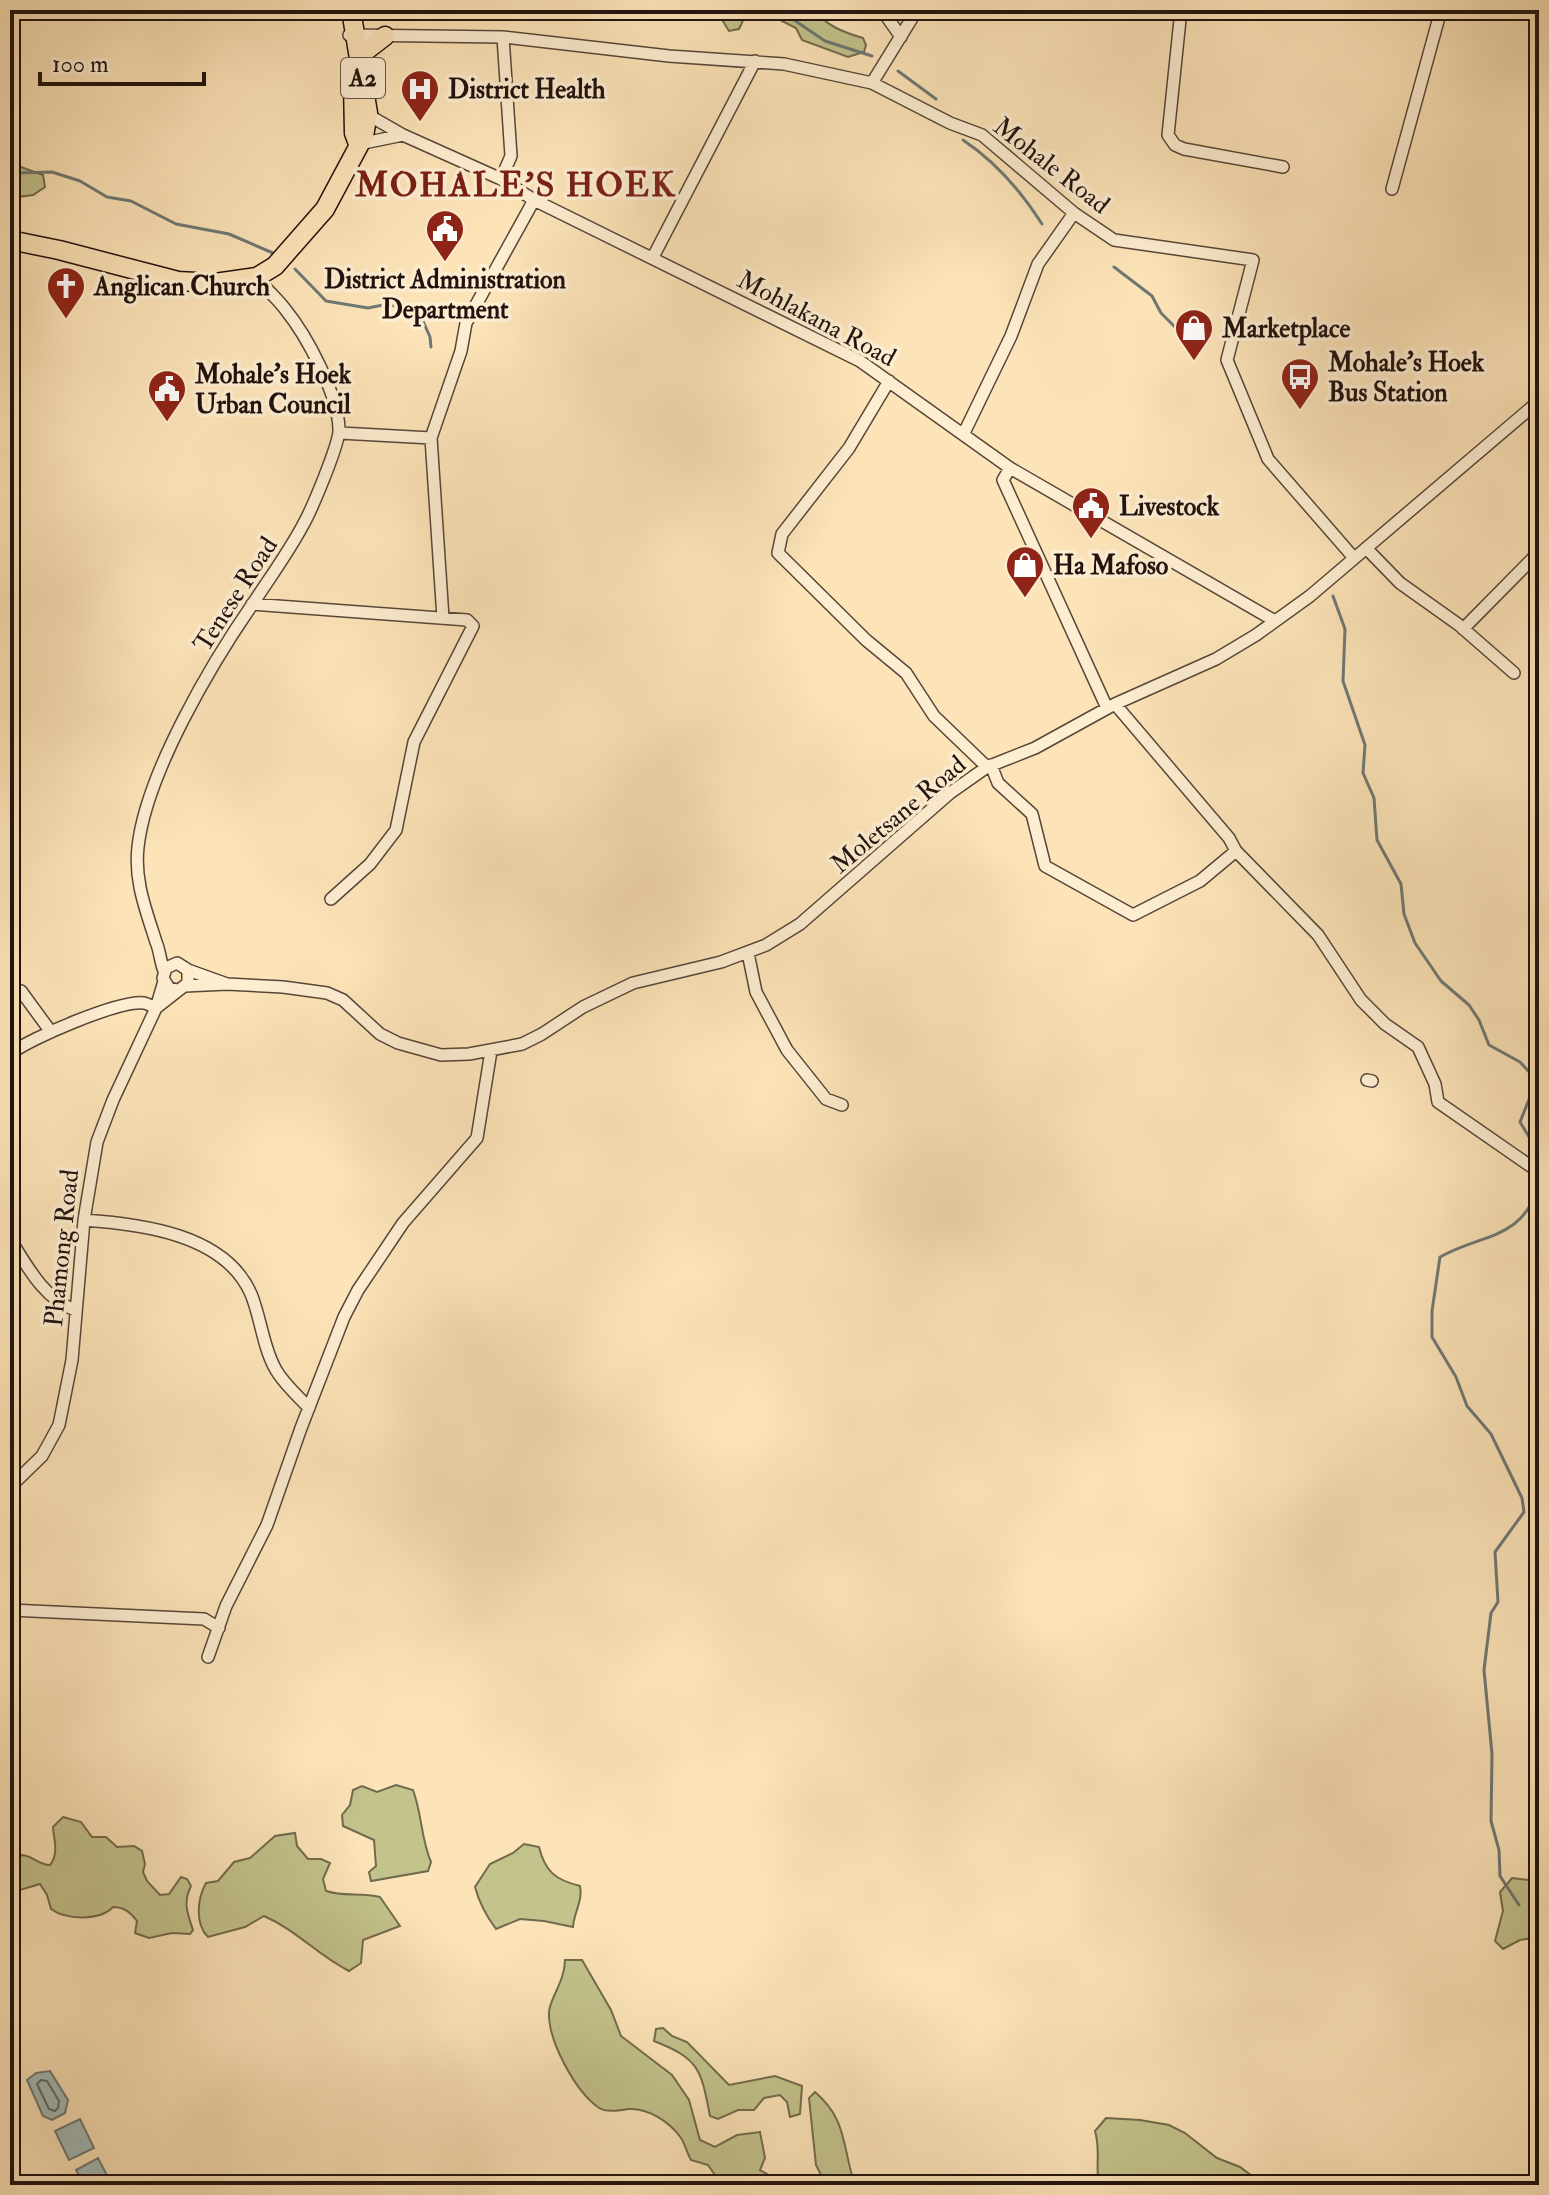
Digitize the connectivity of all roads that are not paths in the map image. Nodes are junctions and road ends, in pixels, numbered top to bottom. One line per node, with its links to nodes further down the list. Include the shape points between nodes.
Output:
1 (348, 10): 6 (main road, A2)
2 (882, 10): 9 (street)
3 (917, 10): 9 (street)
4 (1181, 10): 16 (street, via 1168,135 1184,149)
5 (1441, 10): 18 (street)
6 (352, 34): 7 (street, Mohale Road); 10 (main road, A2); 13 (main road, A2)
7 (385, 36): 8 (street, Mohale Road); 10 (main road)
8 (503, 37): 11 (street, Mohale Road); 17 (street, via 511,156)
9 (901, 37): 12 (street)
10 (359, 56): 13 (main road, A2)
11 (755, 61): 12 (street, Mohale Road); 22 (street)
12 (872, 83): 20 (street, Mohale Road, via 982,135)
13 (361, 112): 14 (street, Mohlakana Road); 15 (main road, A2, via 364,136)
14 (403, 135): 15 (street); 17 (street, Mohlakana Road)
15 (358, 144): 23 (main road, A2, via 325,209 275,266)
16 (1283, 167)
17 (501, 179): 19 (street, Mohlakana Road)
18 (1392, 189)
19 (534, 200): 22 (street, Mohlakana Road); 28 (street, via 466,323)
20 (1074, 213): 27 (street, via 1038,264 1011,336); 32 (street, Mohale Road, via 1114,240 1253,260 1227,360 1268,459)
21 (10, 240): 23 (main road, via 178,281)
22 (653, 257): 24 (street, Mohlakana Road, via 860,361)
23 (257, 277): 26 (street, via 284,307 314,357)
24 (889, 381): 27 (street, Mohlakana Road); 39 (street, via 849,448 782,534 778,553 906,673 934,716)
25 (1539, 401): 30 (street, Moletsane Road)
26 (340, 433): 28 (street); 33 (street, Tenese Road, via 314,506)
27 (964, 433): 29 (street, Mohlakana Road)
28 (431, 438): 34 (street)
29 (1010, 468): 35 (street, Mohlakana Road); 38 (street, via 1003,480)
30 (1366, 548): 32 (street, Moletsane Road); 36 (street, via 1400,583)
31 (1539, 552): 36 (street)
32 (1354, 558): 35 (street, Moletsane Road)
33 (252, 604): 34 (street); 42 (street, Tenese Road, via 177,736 143,819 138,878)
34 (443, 618): 41 (street, via 467,620 473,626 414,742 396,830 370,864)
35 (1275, 621): 38 (street, Moletsane Road, via 1216,659)
36 (1463, 629): 37 (street)
37 (1514, 673)
38 (1111, 706): 39 (street, Moletsane Road, via 1035,748); 40 (street, via 1150,743)
39 (989, 766): 40 (street, via 1008,795 1032,814 1045,866 1133,915 1200,881); 43 (street, Moletsane Road, via 950,793 800,924)
40 (1236, 851): 54 (street, via 1318,935 1361,1000 1418,1047 1438,1102)
41 (331, 899)
42 (158, 948): 44 (street); 45 (street, Tenese Road)
43 (748, 953): 51 (street, Moletsane Road, via 633,983 522,1044); 53 (street, via 756,992 787,1050 826,1099)
44 (182, 967): 45 (street, via 169,965); 46 (street, Moletsane Road); 47 (street, via 189,979)
45 (164, 976): 47 (street, via 169,988); 49 (street, Phamong Road)
46 (227, 984): 47 (street, Moletsane Road); 51 (street, Moletsane Road, via 335,996 380,1034 417,1050 441,1055)
47 (181, 988): 49 (street, Phamong Road)
48 (21, 991): 50 (street)
49 (156, 1008): 50 (street, via 129,1005); 55 (street, Phamong Road, via 97,1142)
50 (51, 1032): 52 (street)
51 (491, 1051): 58 (street, via 477,1138 403,1223 358,1290)
52 (10, 1054)
53 (842, 1105)
54 (1539, 1172)
55 (84, 1220): 57 (street, Phamong Road); 58 (street, via 155,1230 205,1246 226,1263 251,1294 275,1369)
56 (10, 1239): 57 (street, via 59,1304)
57 (75, 1310): 59 (street, Phamong Road, via 59,1425 42,1456)
58 (309, 1408): 61 (street, via 267,1525)
59 (10, 1487)
60 (10, 1610): 61 (street, via 204,1619)
61 (219, 1628): 62 (street)
62 (208, 1657)

